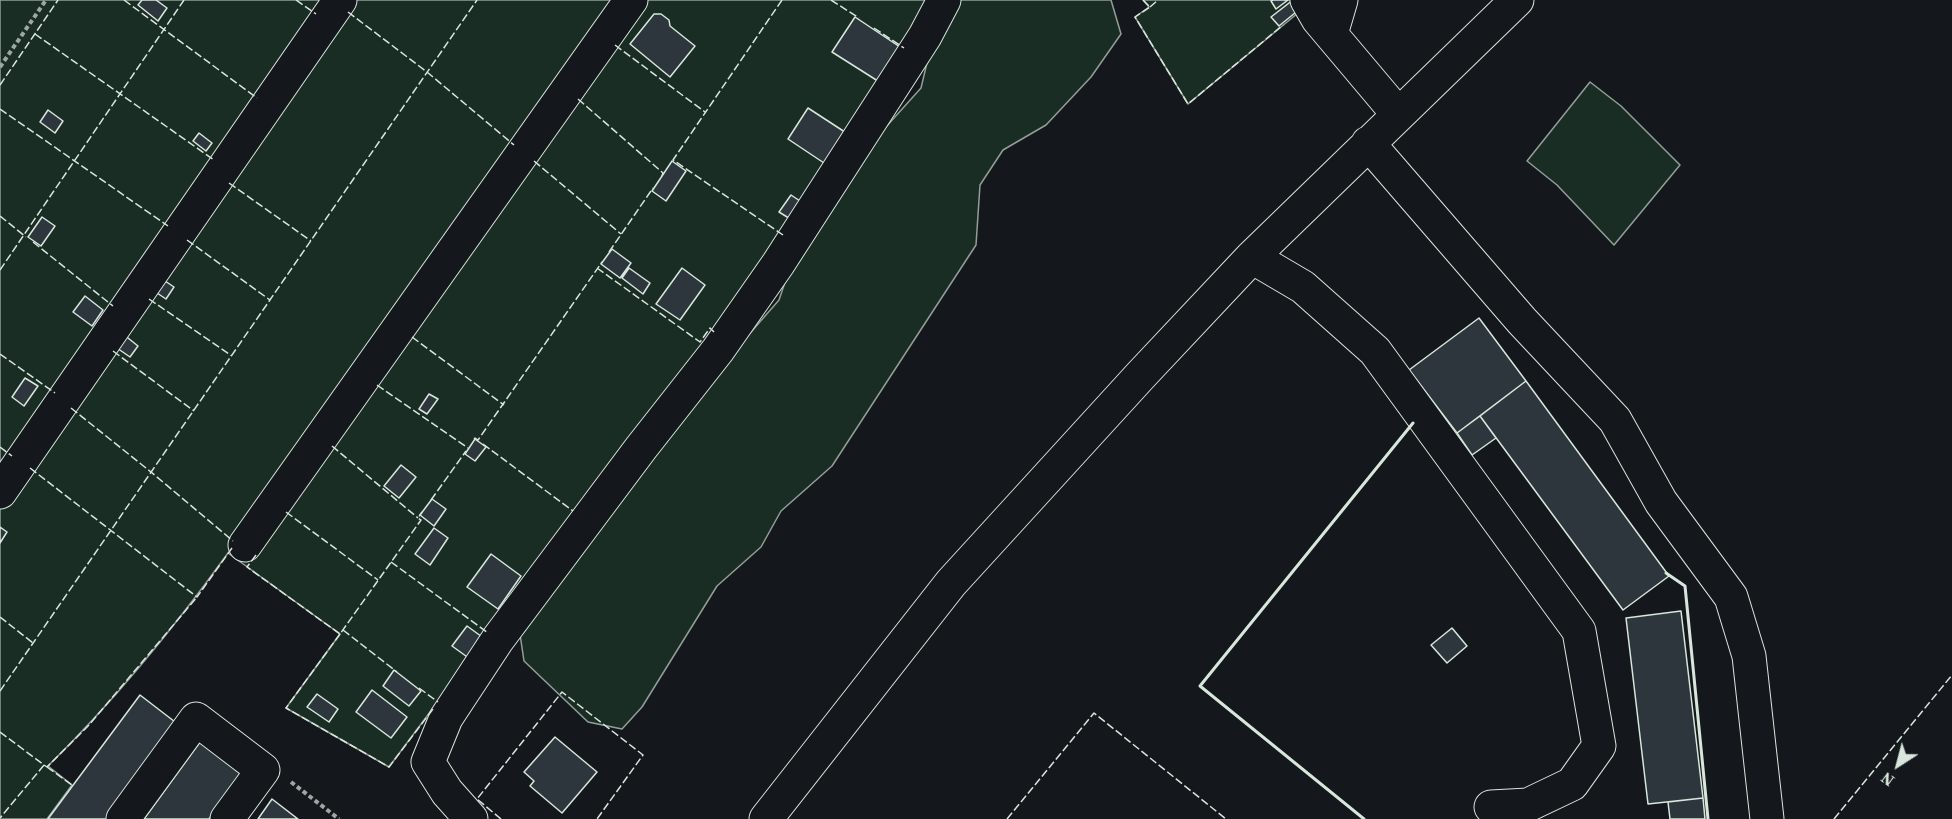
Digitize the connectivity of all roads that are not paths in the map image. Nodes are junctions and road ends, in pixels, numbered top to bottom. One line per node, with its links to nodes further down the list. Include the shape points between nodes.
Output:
1 (340, 0): 11 (street)
2 (631, 0): 12 (street)
3 (944, 0): 16 (street, via 925,36 778,264 718,350 498,639 446,718 428,762)
4 (1307, 0): 7 (street, via 1317,20)
5 (1341, 0): 7 (street)
6 (1517, 0): 8 (street)
7 (1331, 34): 8 (street)
8 (1398, 114): 9 (street)
9 (1368, 143): 10 (street); 18 (street, via 1522,321 1615,420 1661,502 1731,597 1749,656)
10 (1252, 257): 13 (street, via 1303,287 1375,351 1579,631 1599,746 1572,784 1528,805); 17 (street, via 951,583)
11 (0, 492)
12 (245, 545)
13 (1491, 807)
14 (123, 819): 15 (street, via 196,719 263,770)
15 (227, 819)
16 (471, 819)
17 (766, 819)
18 (1767, 819)

